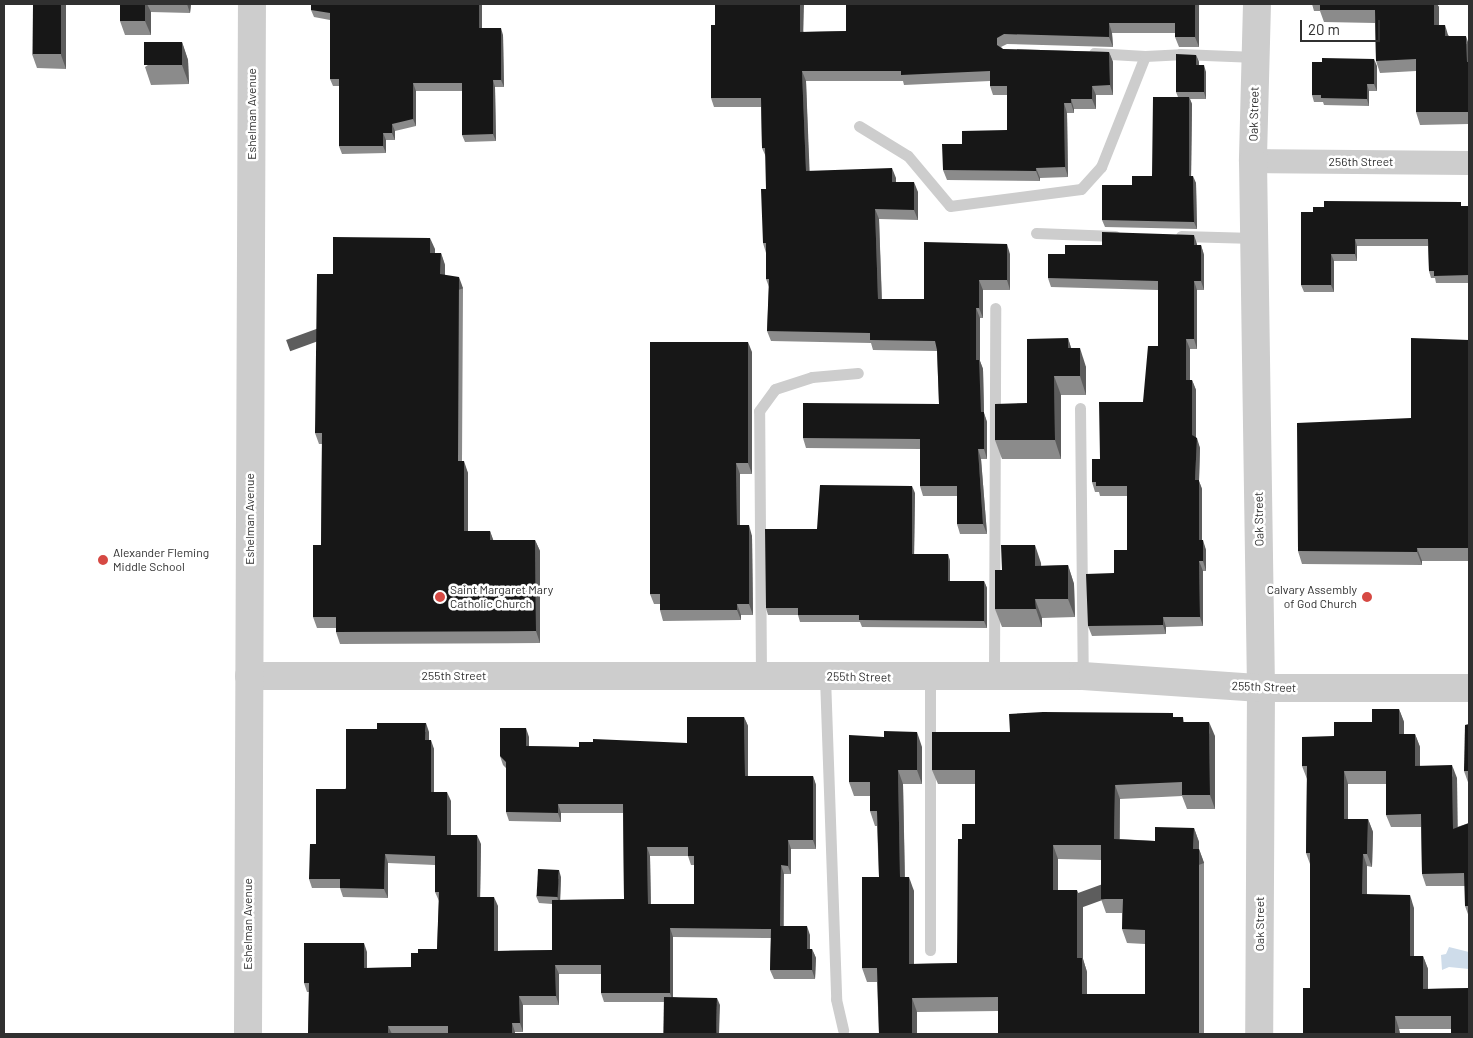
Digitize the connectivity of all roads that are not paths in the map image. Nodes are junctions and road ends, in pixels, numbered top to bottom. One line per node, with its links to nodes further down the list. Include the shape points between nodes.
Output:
1 (252, 4): 16 (street, Eshelman Avenue)
2 (1257, 4): 5 (street, Oak Street)
3 (1081, 53): 4 (lane)
4 (1145, 56): 5 (lane); 6 (lane, via 1101,167 1081,189 950,206 908,156)
5 (1256, 57): 7 (street, Oak Street)
6 (859, 126)
7 (1253, 161): 8 (street, 256th Street); 12 (street, Oak Street)
8 (1469, 163)
9 (1036, 233): 10 (lane)
10 (1130, 236)
11 (1167, 236): 12 (lane)
12 (1254, 238): 22 (street, Oak Street)
13 (995, 308): 21 (lane)
14 (858, 374): 17 (lane, via 812,377 775,390 759,411)
15 (1080, 408): 18 (lane)
16 (249, 676): 17 (street, 255th Street); 26 (street, Eshelman Avenue)
17 (761, 676): 19 (street, 255th Street)
18 (1083, 676): 21 (street, 255th Street); 22 (street, 255th Street)
19 (825, 677): 20 (street, 255th Street); 25 (lane, via 836,999)
20 (930, 678): 21 (street, 255th Street); 24 (lane)
21 (994, 678)
22 (1261, 688): 23 (street, 255th Street); 27 (street, Oak Street)
23 (1469, 688)
24 (930, 950)
25 (843, 1030)
26 (248, 1034)
27 (1259, 1034)

